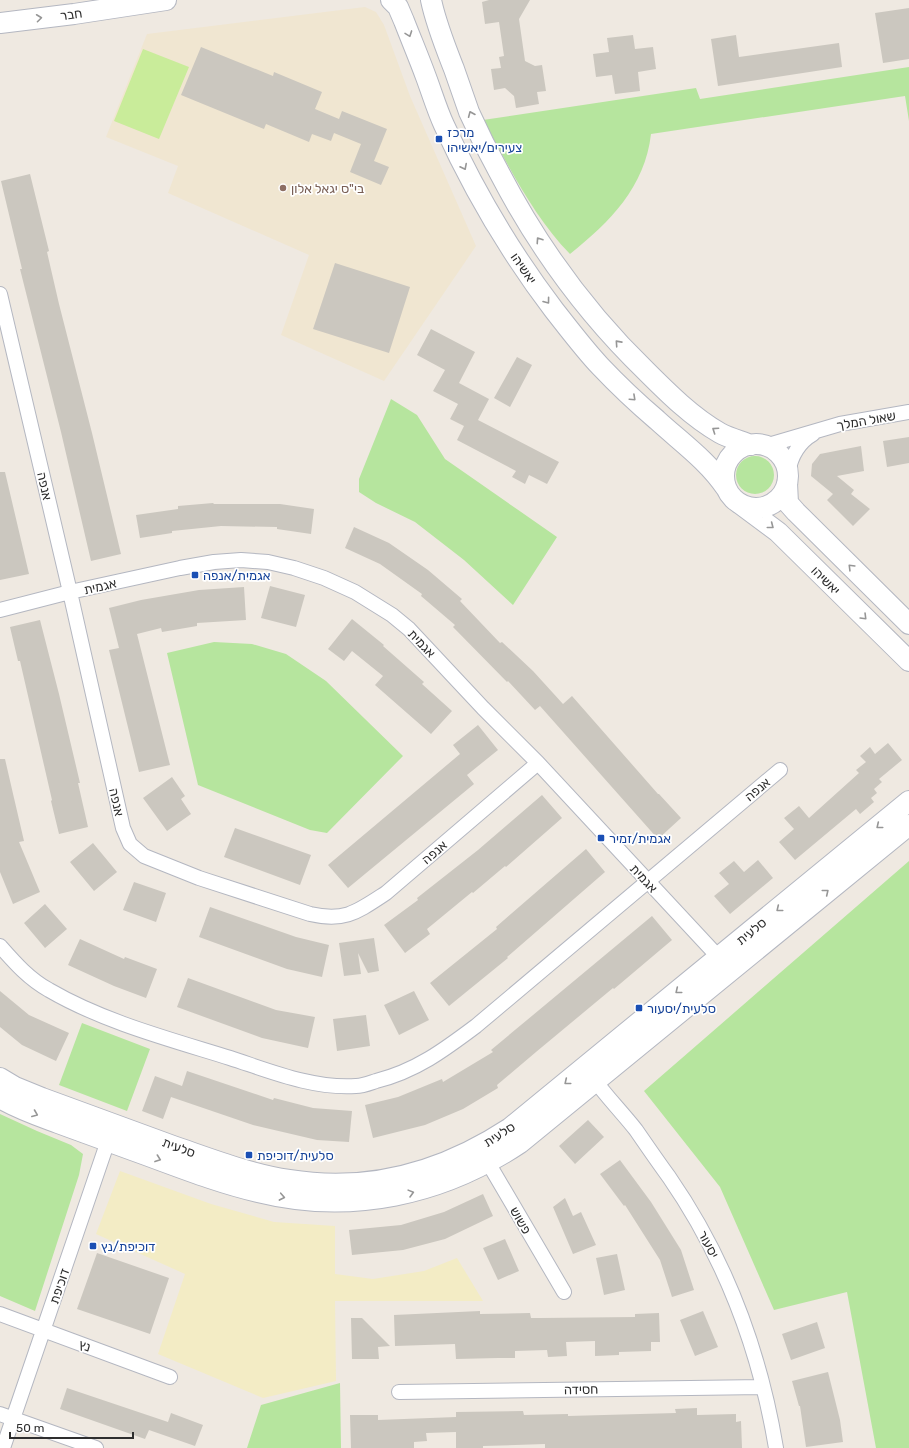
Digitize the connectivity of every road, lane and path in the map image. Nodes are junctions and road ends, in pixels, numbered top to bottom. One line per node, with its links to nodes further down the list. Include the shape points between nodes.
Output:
1 (166, 0): 4 (street, חבר, one-way to 1)
2 (391, 0): 10 (street, יאשיהו, one-way to 10, via 398,7 404,20 443,124 463,166 531,279 600,365 706,464)
3 (431, 0): 8 (street, one-way to 3, via 720,434 676,399 620,346 554,263 510,192 470,113 439,32)
4 (0, 23)
5 (0, 294): 12 (street, אנפה)
6 (909, 412): 7 (street, שאול המלך)
7 (824, 428): 8 (street, שאול המלך); 9 (street, שאול המלך, via 808,437 796,449)
8 (758, 445): 9 (street, via 773,450 780,456 785,463); 10 (street, via 742,448 728,460 724,474)
9 (787, 478): 11 (street, via 784,492 768,506 749,507); 14 (street, יאשיהו, one-way to 9, via 788,503)
10 (726, 488): 11 (street)
11 (739, 503): 15 (street, יאשיהו, one-way to 15, via 778,532)
12 (70, 592): 13 (street, אגמית); 16 (street, אגמית, via 180,568 234,560 268,562 324,578 373,602 409,629); 16 (street, אנפה, via 123,828 130,844 144,856 199,878 310,914 327,918 347,915 386,893)
13 (0, 610)
14 (909, 624)
15 (909, 661)
16 (538, 763): 20 (street, אגמית)
17 (780, 770): 20 (street, אנפה)
18 (909, 801): 22 (street, סלעית, one-way to 22)
19 (909, 825): 22 (street, סלעית, one-way to 19)
20 (648, 882): 21 (street, אנפה, via 445,1050 417,1067 390,1078 357,1086 328,1085 297,1079 159,1036 82,1007 48,989 21,970); 22 (street, אגמית)
21 (0, 946)
22 (725, 964): 23 (street, סלעית)
23 (590, 1075): 27 (street, סלעית, via 520,1142); 32 (street, יסעור, via 670,1178 722,1267 755,1357)
24 (0, 1078): 26 (street, סלעית)
25 (0, 1098): 26 (street, סלעית, one-way to 26, via 36,1115)
26 (111, 1132): 27 (street, סלעית, via 237,1186 286,1198 314,1201 374,1200 406,1194 472,1171); 30 (street, דוכיפת)
27 (483, 1155): 28 (street, פשוש)
28 (564, 1292)
29 (0, 1314): 30 (street, נץ)
30 (44, 1330): 31 (street, נץ); 34 (street, דוכיפת)
31 (170, 1377)
32 (763, 1387): 33 (street, חסידה); 37 (street, יסעור, via 770,1410)
33 (399, 1392)
34 (7, 1416): 35 (street, דוכיפת); 36 (street)
35 (3, 1448)
36 (96, 1448)
37 (776, 1448)

